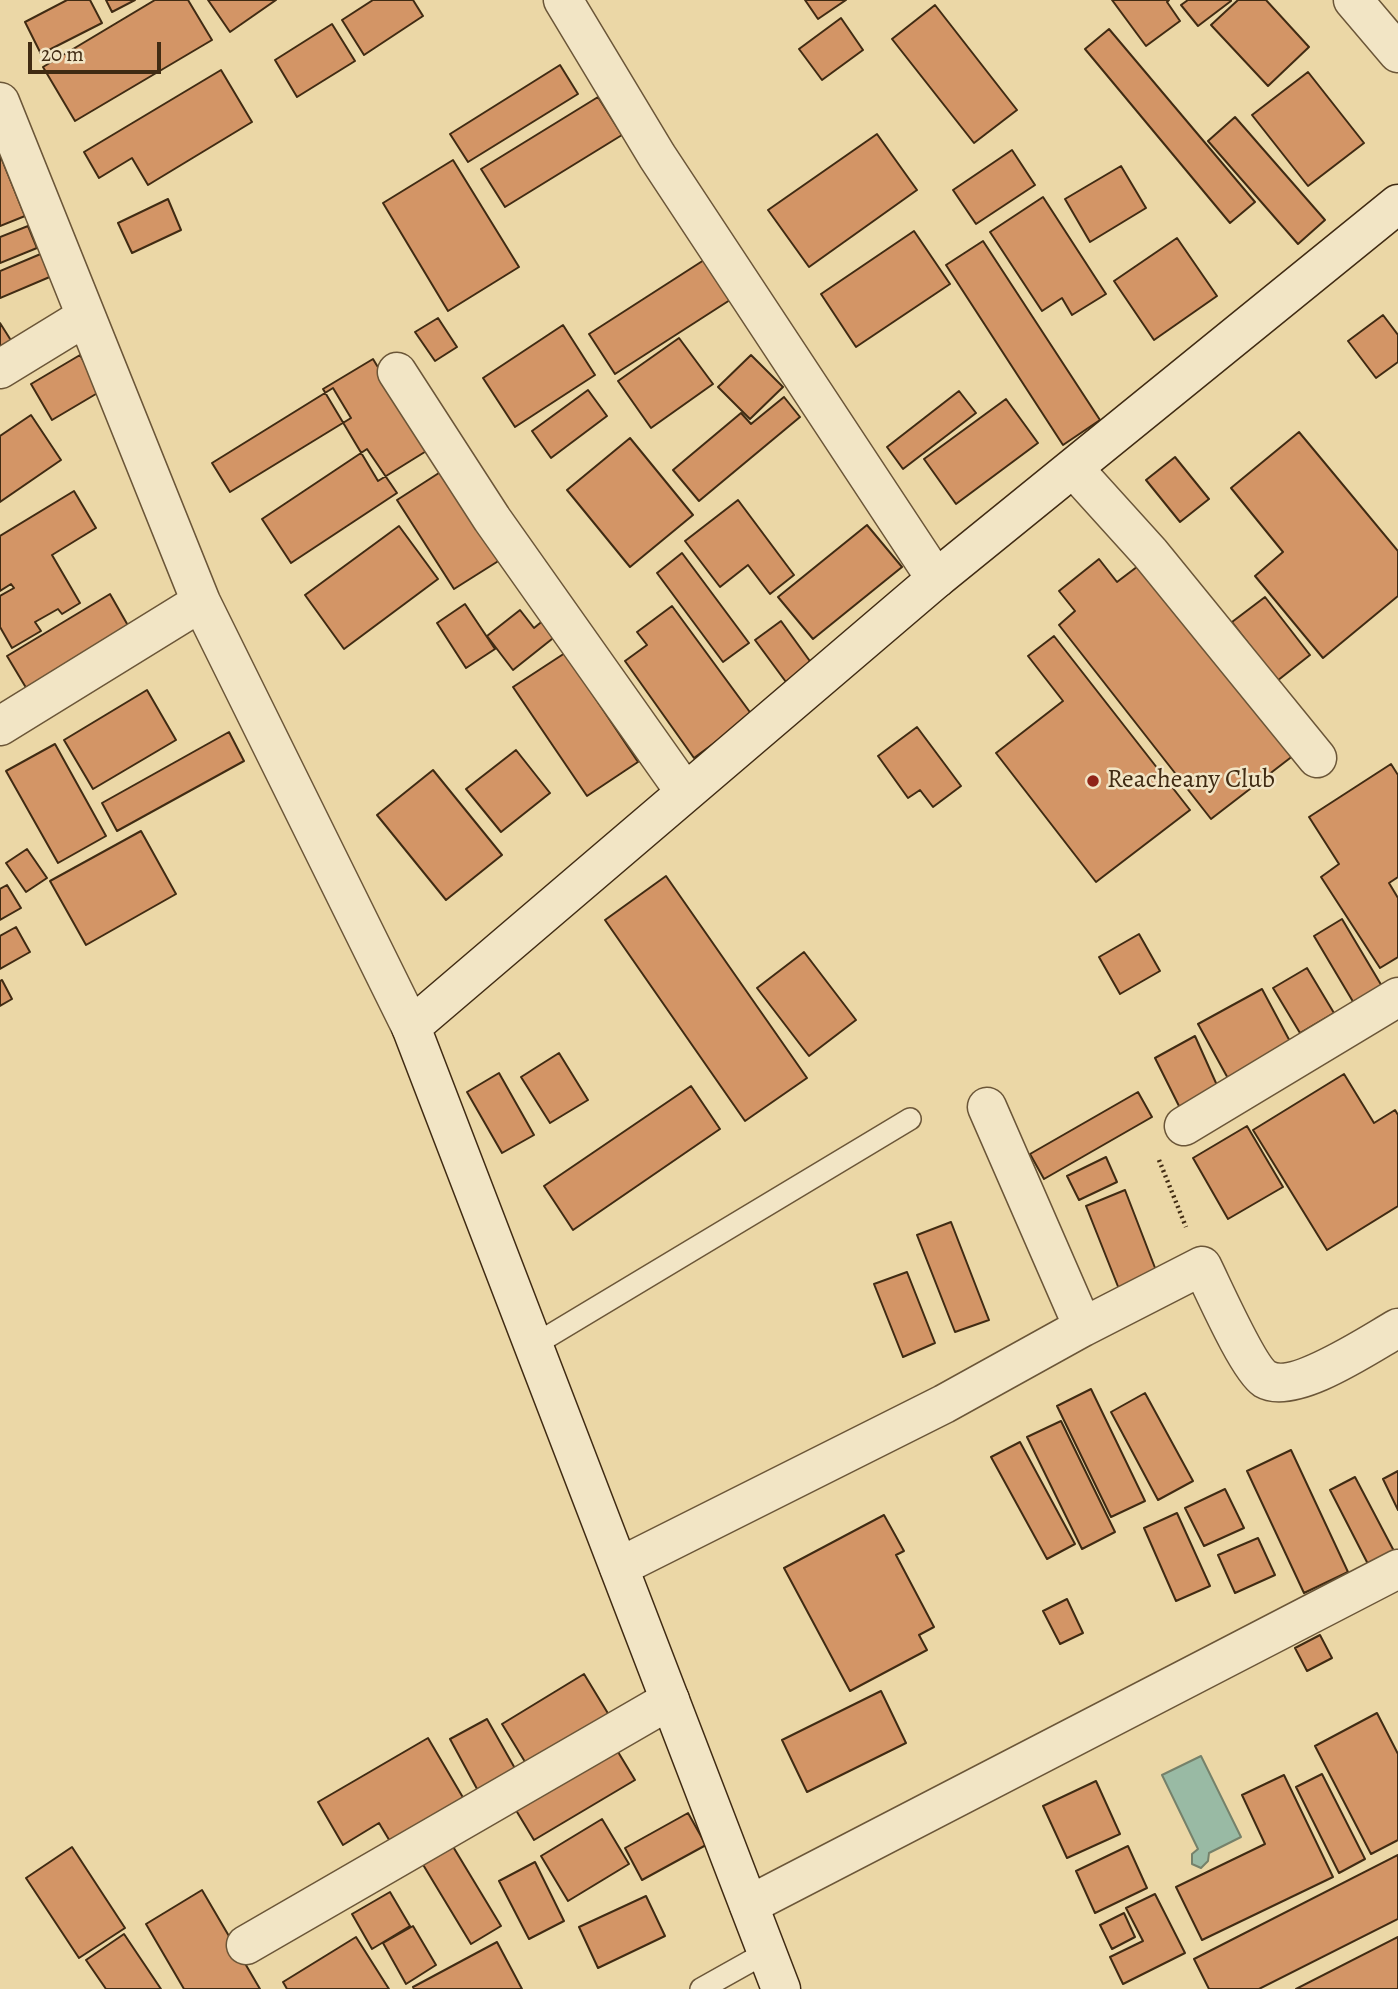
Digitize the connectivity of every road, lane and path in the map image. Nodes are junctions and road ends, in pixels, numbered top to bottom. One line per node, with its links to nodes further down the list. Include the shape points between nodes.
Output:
1 (563, 0): 10 (street, via 657,156)
2 (1353, 0): 3 (street)
3 (1398, 53)
4 (0, 102): 6 (street)
5 (1398, 204): 9 (street)
6 (85, 317): 7 (street); 11 (street)
7 (0, 369)
8 (397, 372): 14 (street, via 492,519)
9 (1074, 469): 10 (street); 13 (street, via 1150,553)
10 (936, 579): 14 (street)
11 (201, 602): 12 (street); 16 (street)
12 (0, 726)
13 (1317, 758)
14 (685, 792): 16 (street)
15 (1398, 997): 19 (street)
16 (411, 1027): 23 (street)
17 (987, 1107): 21 (street)
18 (910, 1119): 23 (lane)
19 (1184, 1126): 20 (path, via 1154,1149)
20 (1202, 1266): 21 (street); 22 (street, via 1247,1356 1265,1379 1288,1384)
21 (1083, 1327): 24 (street, via 944,1404)
22 (1398, 1328)
23 (534, 1345): 24 (street)
24 (619, 1567): 26 (street)
25 (1398, 1569): 27 (street)
26 (670, 1700): 27 (street); 28 (street)
27 (749, 1905): 29 (street)
28 (246, 1945)
29 (767, 1952): 30 (lane); 31 (street)
30 (701, 1989)
31 (781, 1989)

